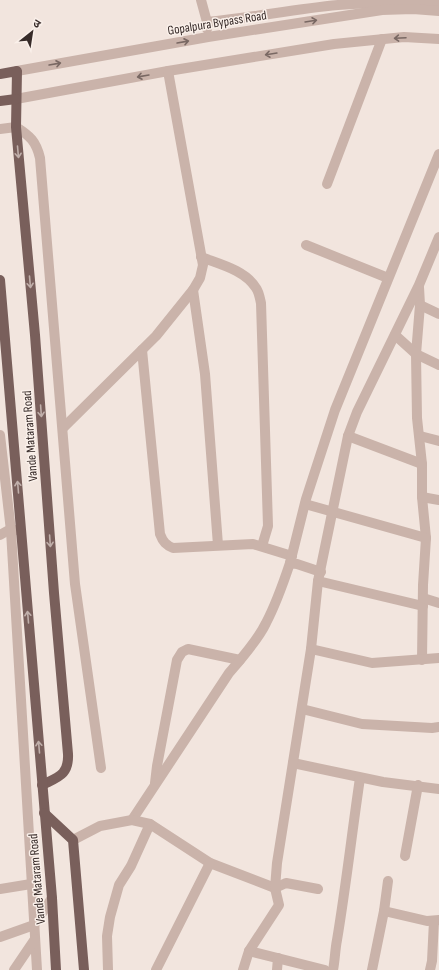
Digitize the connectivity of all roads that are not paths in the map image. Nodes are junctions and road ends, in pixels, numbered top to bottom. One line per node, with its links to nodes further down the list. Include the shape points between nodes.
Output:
1 (201, 0): 5 (street)
2 (433, 2): 3 (street)
3 (338, 3): 5 (street)
4 (439, 11): 6 (street, Gopalpura Bypass Road, one-way to 4, via 382,10)
5 (207, 22): 6 (street)
6 (208, 37): 9 (street, Gopalpura Bypass Road, one-way to 6)
7 (382, 39): 8 (street, one-way to 7); 10 (street, one-way to 10, via 334,44); 17 (street)
8 (439, 39)
9 (17, 71): 11 (main road, Gopalpura Bypass Road); 12 (main road, Vande Mataram Road)
10 (168, 71): 12 (street, one-way to 12); 20 (street)
11 (0, 74)
12 (16, 99): 13 (main road); 14 (main road, Vande Mataram Road)
13 (0, 101)
14 (16, 127): 15 (street); 31 (street, via 31,137 38,148 40,158); 59 (main road, Vande Mataram Road, one-way to 59, via 68,759 65,772)
15 (0, 129)
16 (439, 154): 21 (street)
17 (327, 184)
18 (439, 237): 23 (street)
19 (306, 245): 21 (street)
20 (201, 257): 24 (street, via 203,265 200,278); 45 (street, via 231,268 248,279 257,289 261,304 268,526)
21 (388, 278): 39 (street, via 335,410)
22 (0, 280): 41 (main road, Vande Mataram Road, one-way to 22)
23 (419, 285): 25 (street); 27 (street)
24 (193, 290): 28 (street); 44 (street, via 205,374)
25 (420, 305): 26 (street); 29 (street)
26 (439, 314)
27 (395, 335): 29 (street); 33 (street)
28 (142, 350): 31 (street); 44 (street, via 160,534 164,542 173,548)
29 (416, 354): 30 (street); 34 (street)
30 (439, 365)
31 (63, 428): 57 (street, via 75,584)
32 (0, 435): 42 (street)
33 (348, 436): 36 (street); 40 (street)
34 (420, 436): 35 (street); 36 (street)
35 (439, 441)
36 (422, 464): 37 (street)
37 (422, 496): 38 (street); 43 (street)
38 (439, 500)
39 (304, 504): 40 (street); 46 (street)
40 (333, 512): 43 (street); 47 (street)
41 (22, 530): 42 (street); 59 (main road, Vande Mataram Road, one-way to 41)
42 (5, 531): 70 (street)
43 (426, 538): 48 (street)
44 (218, 545): 45 (street)
45 (262, 546): 46 (street)
46 (291, 560): 47 (street); 52 (street, via 265,625)
47 (319, 576): 48 (street); 50 (street)
48 (423, 602): 49 (street); 53 (street)
49 (439, 603)
50 (311, 649): 53 (street, via 372,663); 54 (street)
51 (439, 658): 53 (street)
52 (240, 660): 61 (street); 61 (street, via 188,649 182,652 177,660)
53 (422, 660)
54 (302, 709): 55 (street, via 362,724); 56 (street)
55 (439, 727)
56 (293, 763): 58 (street); 71 (street)
57 (101, 768)
58 (360, 778): 60 (street); 91 (street)
59 (42, 785): 63 (main road, Vande Mataram Road)
60 (418, 785): 62 (street); 67 (street)
61 (154, 786): 64 (street)
62 (439, 789)
63 (44, 813): 66 (main road); 74 (main road, Vande Mataram Road)
64 (132, 820): 65 (street); 66 (street, via 100,826)
65 (150, 824): 68 (street); 86 (street, via 131,866 119,885 107,936)
66 (73, 840): 85 (main road)
67 (405, 856)
68 (210, 863): 71 (street); 87 (street)
69 (388, 881): 75 (street)
70 (31, 884): 72 (street); 77 (street)
71 (275, 888): 73 (street, via 286,883); 80 (street, via 279,905)
72 (0, 889)
73 (318, 889)
74 (52, 898): 77 (street); 84 (main road, Vande Mataram Road)
75 (384, 911): 76 (street, via 427,921); 92 (street)
76 (437, 920): 93 (street)
77 (34, 925): 78 (street); 79 (street)
78 (0, 937)
79 (35, 939): 82 (street); 83 (street)
80 (249, 951): 81 (street); 88 (street)
81 (278, 958): 89 (street); 90 (street)
82 (14, 970)
83 (37, 970)
84 (56, 970)
85 (84, 970)
86 (108, 970)
87 (156, 970)
88 (243, 970)
89 (277, 970)
90 (325, 970)
91 (333, 970)
92 (372, 970)
93 (430, 970)

